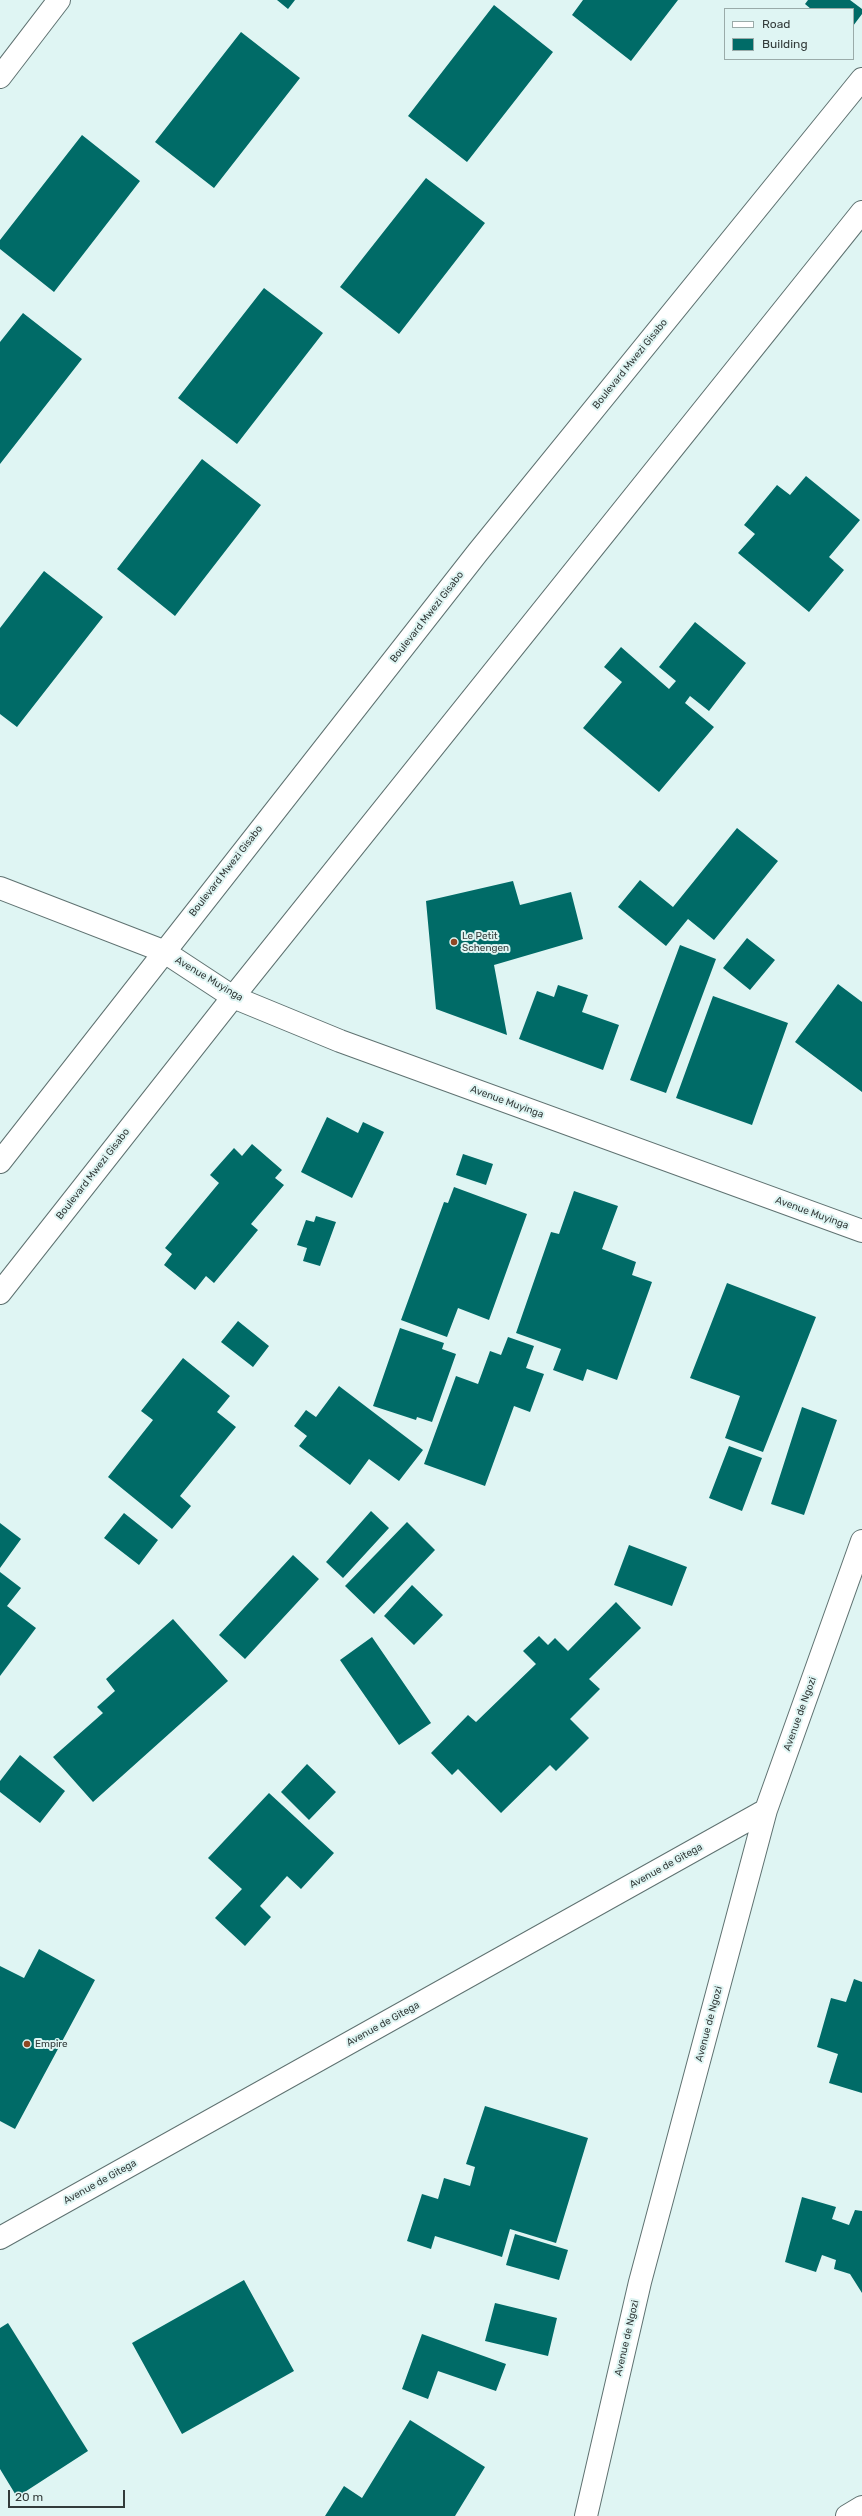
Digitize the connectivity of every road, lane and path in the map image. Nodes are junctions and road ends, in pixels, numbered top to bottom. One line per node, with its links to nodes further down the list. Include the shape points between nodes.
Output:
1 (59, 0): 2 (main road)
2 (0, 77)
3 (862, 78): 6 (main road, Boulevard Mwezi Gisabo, via 478,552)
4 (862, 212): 7 (main road, Boulevard Mwezi Gisabo)
5 (0, 888): 6 (main road, Avenue Muyinga)
6 (163, 951): 7 (main road, Avenue Muyinga); 8 (main road, Boulevard Mwezi Gisabo)
7 (233, 997): 9 (main road, Avenue Muyinga, via 340,1041); 10 (main road, Boulevard Mwezi Gisabo)
8 (0, 1162)
9 (862, 1231)
10 (0, 1293)
11 (862, 1541): 12 (main road, Avenue de Ngozi)
12 (766, 1810): 13 (main road, Avenue de Gitega); 15 (main road, Avenue de Ngozi, via 640,2282)
13 (0, 2238)
14 (862, 2507): 16 (main road)
15 (586, 2516)
16 (847, 2516)

